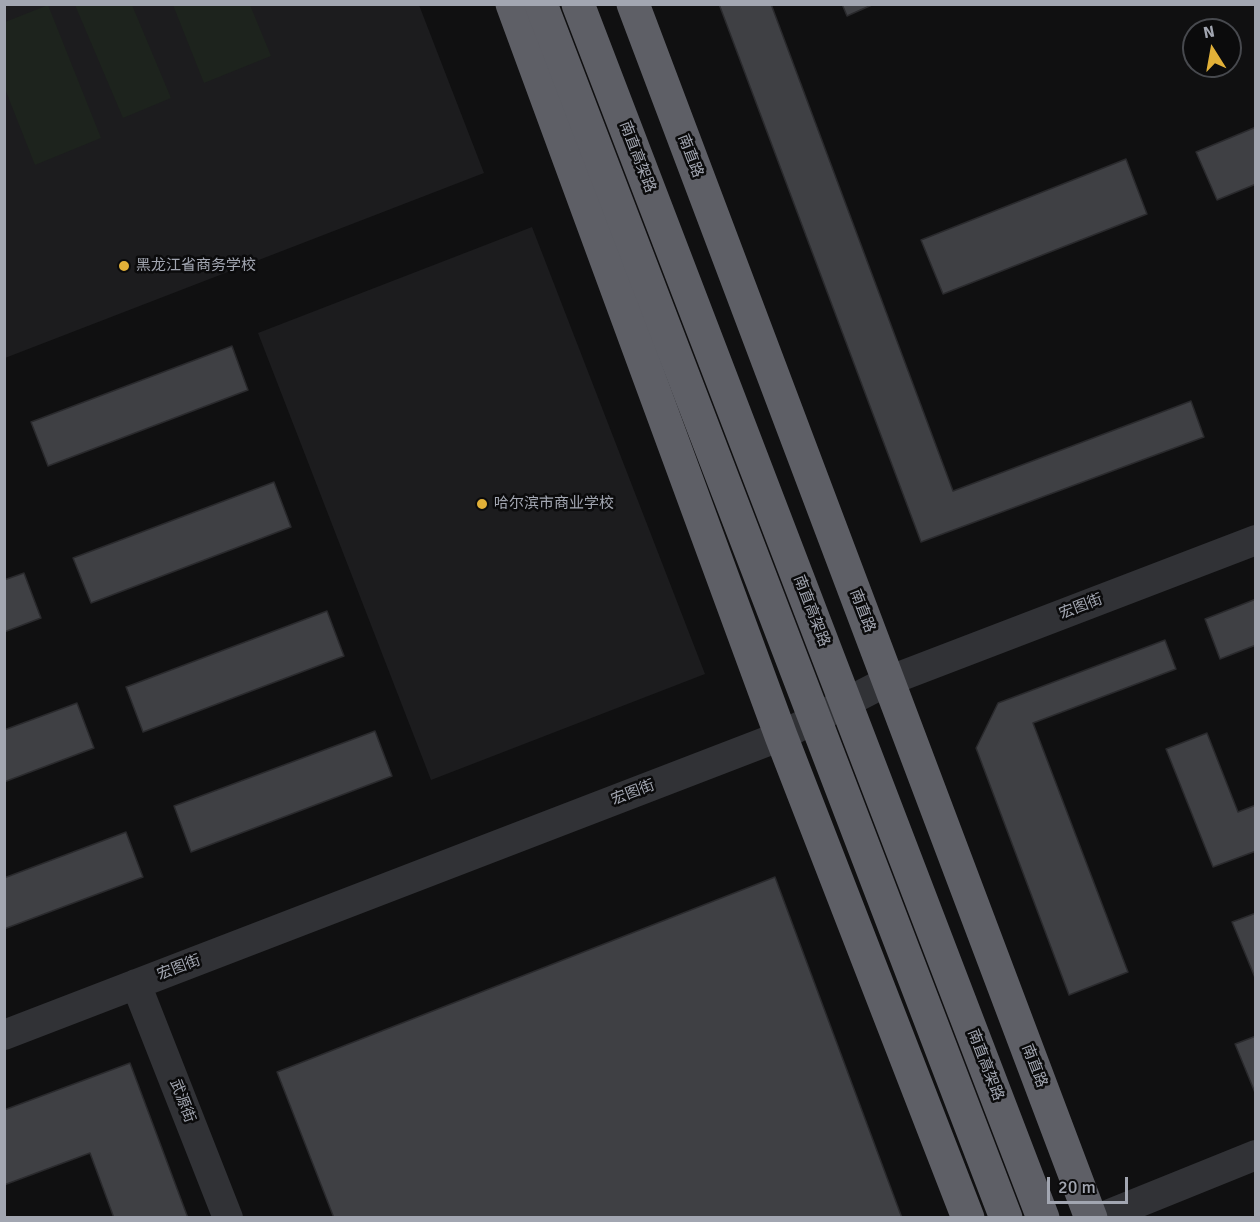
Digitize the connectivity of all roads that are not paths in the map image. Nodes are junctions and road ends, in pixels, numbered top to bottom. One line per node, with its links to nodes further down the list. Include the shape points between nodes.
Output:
1 (512, 4): 7 (highway)
2 (541, 4): 13 (highway, bridge)
3 (578, 4): 14 (highway, 南直高架路, bridge)
4 (633, 4): 6 (highway, 南直路)
5 (1256, 540): 6 (street, 宏图街)
6 (888, 681): 7 (street, 宏图街); 15 (highway, 南直路)
7 (781, 736): 8 (street, 宏图街); 12 (highway)
8 (136, 984): 9 (street, 宏图街); 11 (street, 武源街)
9 (4, 1035)
10 (1256, 1155): 16 (street)
11 (228, 1218)
12 (968, 1218)
13 (1006, 1218)
14 (1043, 1218)
15 (1091, 1218)
16 (1100, 1218)

